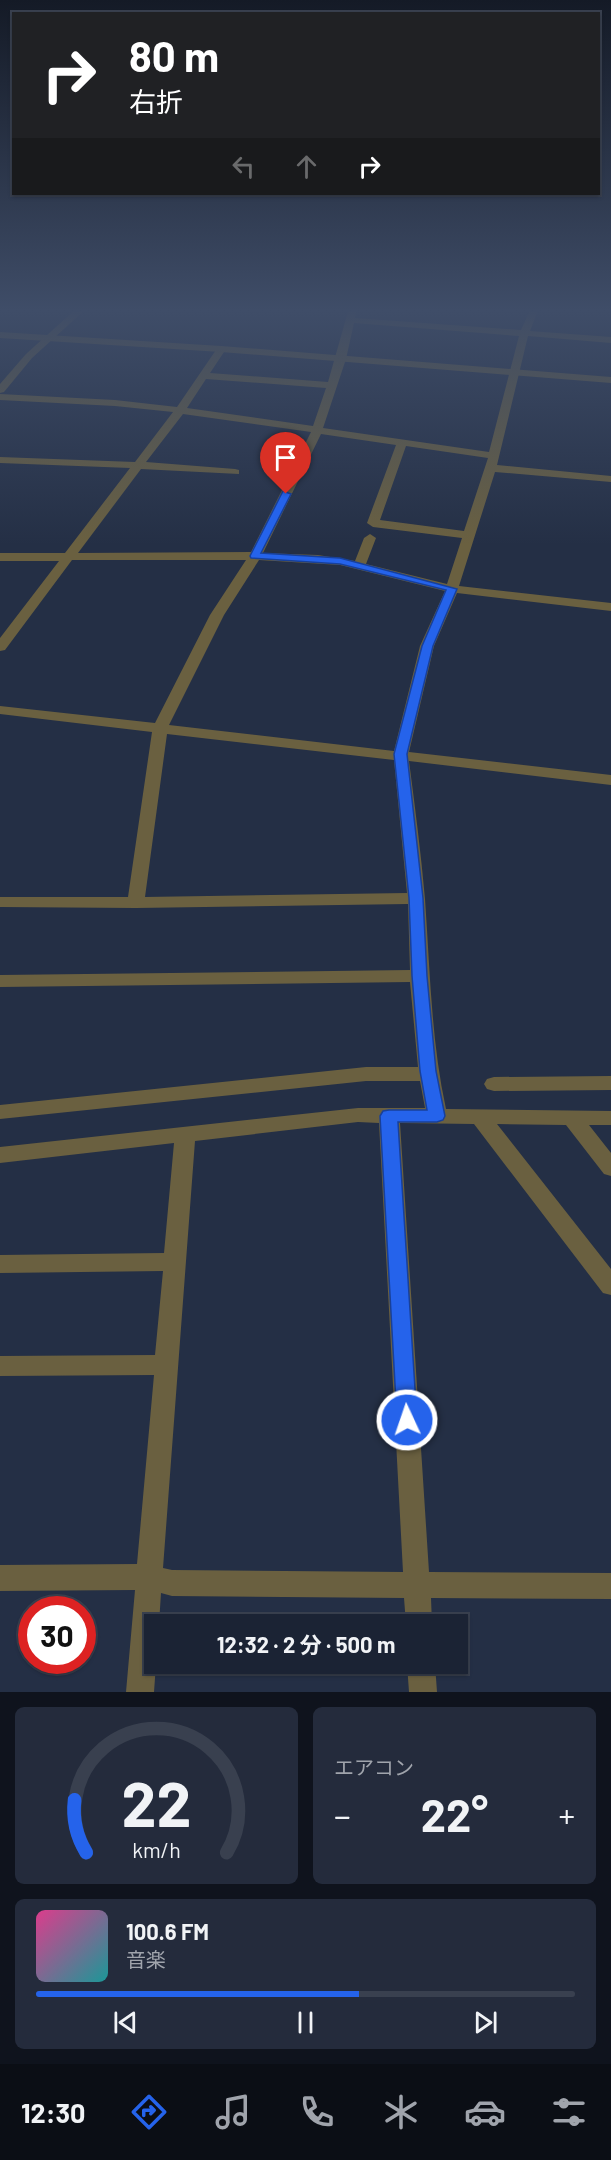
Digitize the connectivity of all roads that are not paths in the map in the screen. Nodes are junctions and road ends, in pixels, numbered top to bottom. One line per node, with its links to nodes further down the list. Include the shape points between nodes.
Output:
1 (197, 387): 5 (street)
2 (331, 387): 6 (street)
3 (512, 387): 9 (street)
4 (0, 397): 5 (street)
5 (180, 410): 6 (street); 10 (street)
6 (317, 431): 7 (street); 15 (street)
7 (402, 443): 9 (street); 13 (street, via 373,523)
8 (0, 460): 10 (street)
9 (492, 462): 12 (street); 13 (street)
10 (138, 465): 11 (street); 17 (street)
11 (235, 472)
12 (611, 479)
13 (467, 535): 19 (street)
14 (370, 538): 18 (street)
15 (255, 556): 17 (street); 18 (street, via 318,559); 23 (street, via 217,615)
16 (0, 557): 17 (street)
17 (67, 557): 21 (street)
18 (358, 566): 19 (street)
19 (452, 589): 20 (street); 24 (street, via 427,646)
20 (611, 608)
21 (0, 647)
22 (0, 710): 23 (street)
23 (160, 729): 24 (street); 28 (street)
24 (401, 754): 25 (street); 26 (street)
25 (611, 780)
26 (416, 898): 28 (street); 29 (street)
27 (0, 902): 28 (street)
28 (136, 903)
29 (419, 976): 30 (street); 31 (street)
30 (0, 981)
31 (430, 1074): 34 (street, via 366,1074); 36 (street)
32 (611, 1083): 33 (street)
33 (494, 1084)
34 (0, 1112)
35 (389, 1116): 36 (street); 40 (street, via 358,1115); 50 (street)
36 (437, 1116): 37 (street)
37 (481, 1118): 39 (street); 45 (street)
38 (611, 1118): 39 (street)
39 (573, 1119): 42 (street)
40 (185, 1134): 41 (street); 43 (street)
41 (0, 1155)
42 (611, 1168)
43 (175, 1262): 44 (street); 46 (street)
44 (0, 1264)
45 (611, 1286)
46 (166, 1365): 47 (street); 48 (street)
47 (0, 1366)
48 (150, 1577): 49 (street); 50 (street, via 172,1583); 54 (street)
49 (0, 1578)
50 (417, 1584): 51 (street); 52 (street)
51 (611, 1586)
52 (418, 1614)
53 (422, 1674): 55 (street)
54 (140, 1692)
55 (423, 1692)

